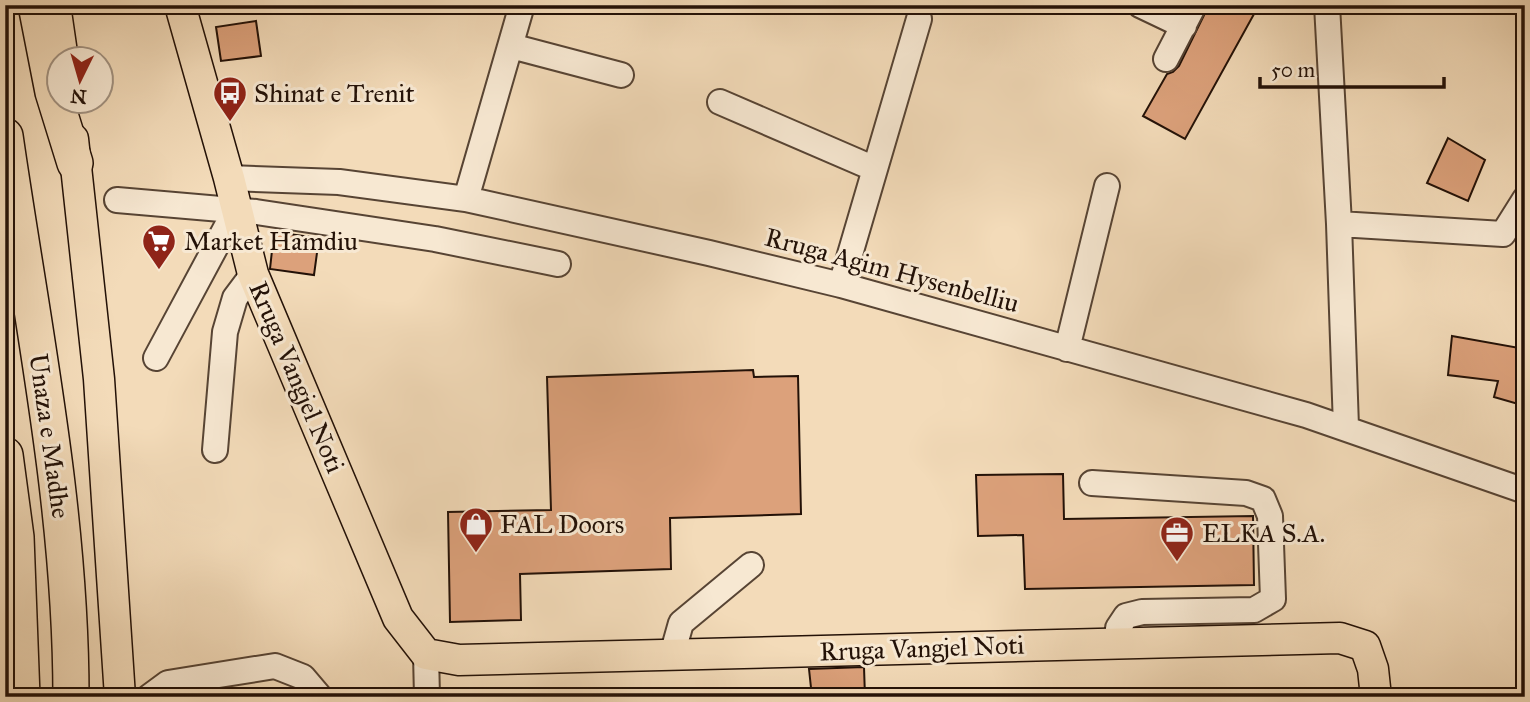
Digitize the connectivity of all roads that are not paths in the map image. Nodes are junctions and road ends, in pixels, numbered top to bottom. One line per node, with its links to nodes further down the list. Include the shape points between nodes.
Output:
1 (36, 5): 16 (highway, via 53,92)
2 (55, 5): 9 (main road)
3 (180, 5): 18 (main road, Rruga Vangjel Noti)
4 (522, 5): 10 (street)
5 (1140, 5): 7 (street)
6 (1326, 5): 24 (street)
7 (1189, 15): 11 (street)
8 (919, 19): 17 (street)
9 (61, 46)
10 (510, 46): 12 (street); 20 (street)
11 (1166, 59)
12 (621, 75)
13 (720, 102): 17 (street)
14 (70, 116): 16 (main road)
15 (5, 136): 40 (highway, Unaza e Madhe, via 61,505)
16 (75, 163): 41 (main road, via 99,379)
17 (875, 169): 27 (street)
18 (229, 178): 20 (street, Rruga Agim Hysenbelliu, via 339,182); 23 (main road, Rruga Vangjel Noti)
19 (1107, 186): 28 (street)
20 (466, 199): 27 (street, Rruga Agim Hysenbelliu)
21 (1525, 199): 24 (street, via 1503,234)
22 (117, 200): 23 (street)
23 (236, 209): 25 (street, via 435,239); 26 (main road, Rruga Vangjel Noti); 29 (street)
24 (1339, 224): 30 (street)
25 (558, 264)
26 (253, 274): 31 (street, via 235,298 225,332); 37 (main road, Rruga Vangjel Noti, via 398,618)
27 (841, 285): 28 (street, Rruga Agim Hysenbelliu)
28 (1067, 349): 30 (street, Rruga Agim Hysenbelliu)
29 (156, 358)
30 (1346, 427): 34 (street, Rruga Agim Hysenbelliu)
31 (215, 450)
32 (5, 455): 39 (highway, Unaza e Madhe, via 16,537)
33 (1092, 483): 36 (street, via 1247,493 1263,499 1269,516 1273,599 1254,610 1126,616 1118,628)
34 (1525, 491)
35 (751, 565): 38 (street, via 681,622)
36 (1120, 644): 38 (main road, Rruga Vangjel Noti); 45 (main road, Rruga Vangjel Noti, via 1340,638 1364,646)
37 (426, 654): 38 (main road, Rruga Vangjel Noti, via 459,660); 44 (street)
38 (671, 655)
39 (22, 697)
40 (71, 697)
41 (120, 697)
42 (149, 697): 43 (street, via 168,683 275,666 303,677)
43 (320, 697)
44 (427, 697)
45 (1376, 697)

